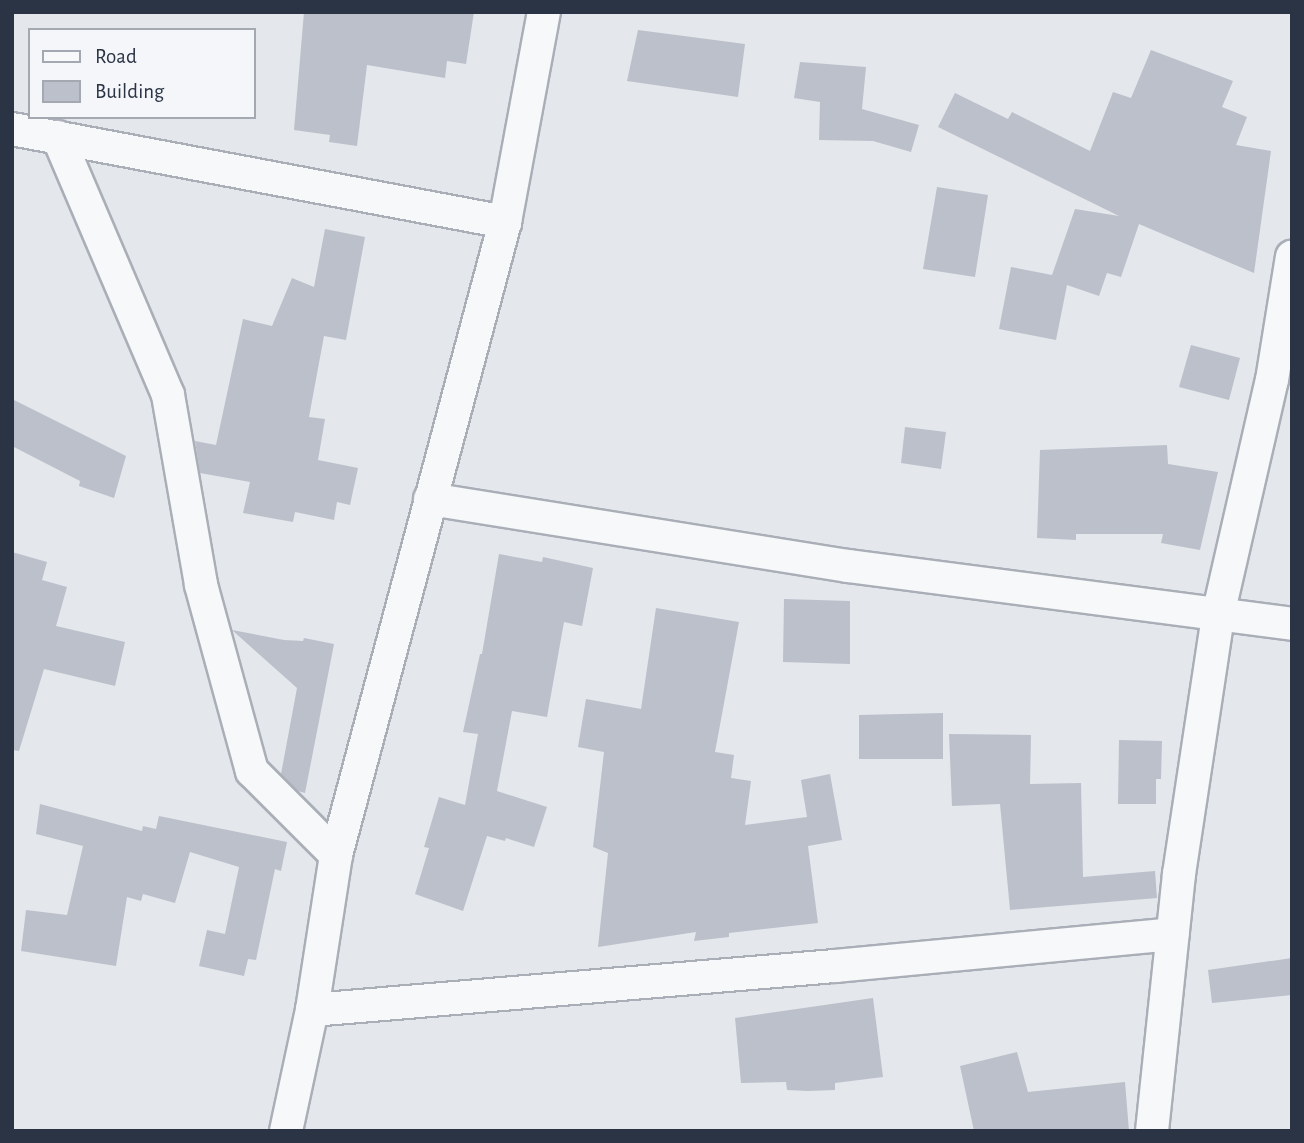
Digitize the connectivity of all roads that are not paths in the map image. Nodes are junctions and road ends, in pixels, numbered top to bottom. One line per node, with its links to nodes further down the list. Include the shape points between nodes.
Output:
1 (544, 12): 4 (street)
2 (12, 129): 3 (street)
3 (58, 137): 4 (street); 9 (street, via 168,395 201,585 252,771)
4 (505, 222): 6 (street)
5 (1292, 257): 7 (street, via 1272,380)
6 (430, 499): 7 (street, via 848,566); 9 (street)
7 (1218, 615): 8 (street); 10 (street)
8 (1292, 624)
9 (336, 855): 11 (street)
10 (1172, 934): 11 (street); 13 (street)
11 (312, 1010): 12 (street)
12 (286, 1131)
13 (1152, 1131)

